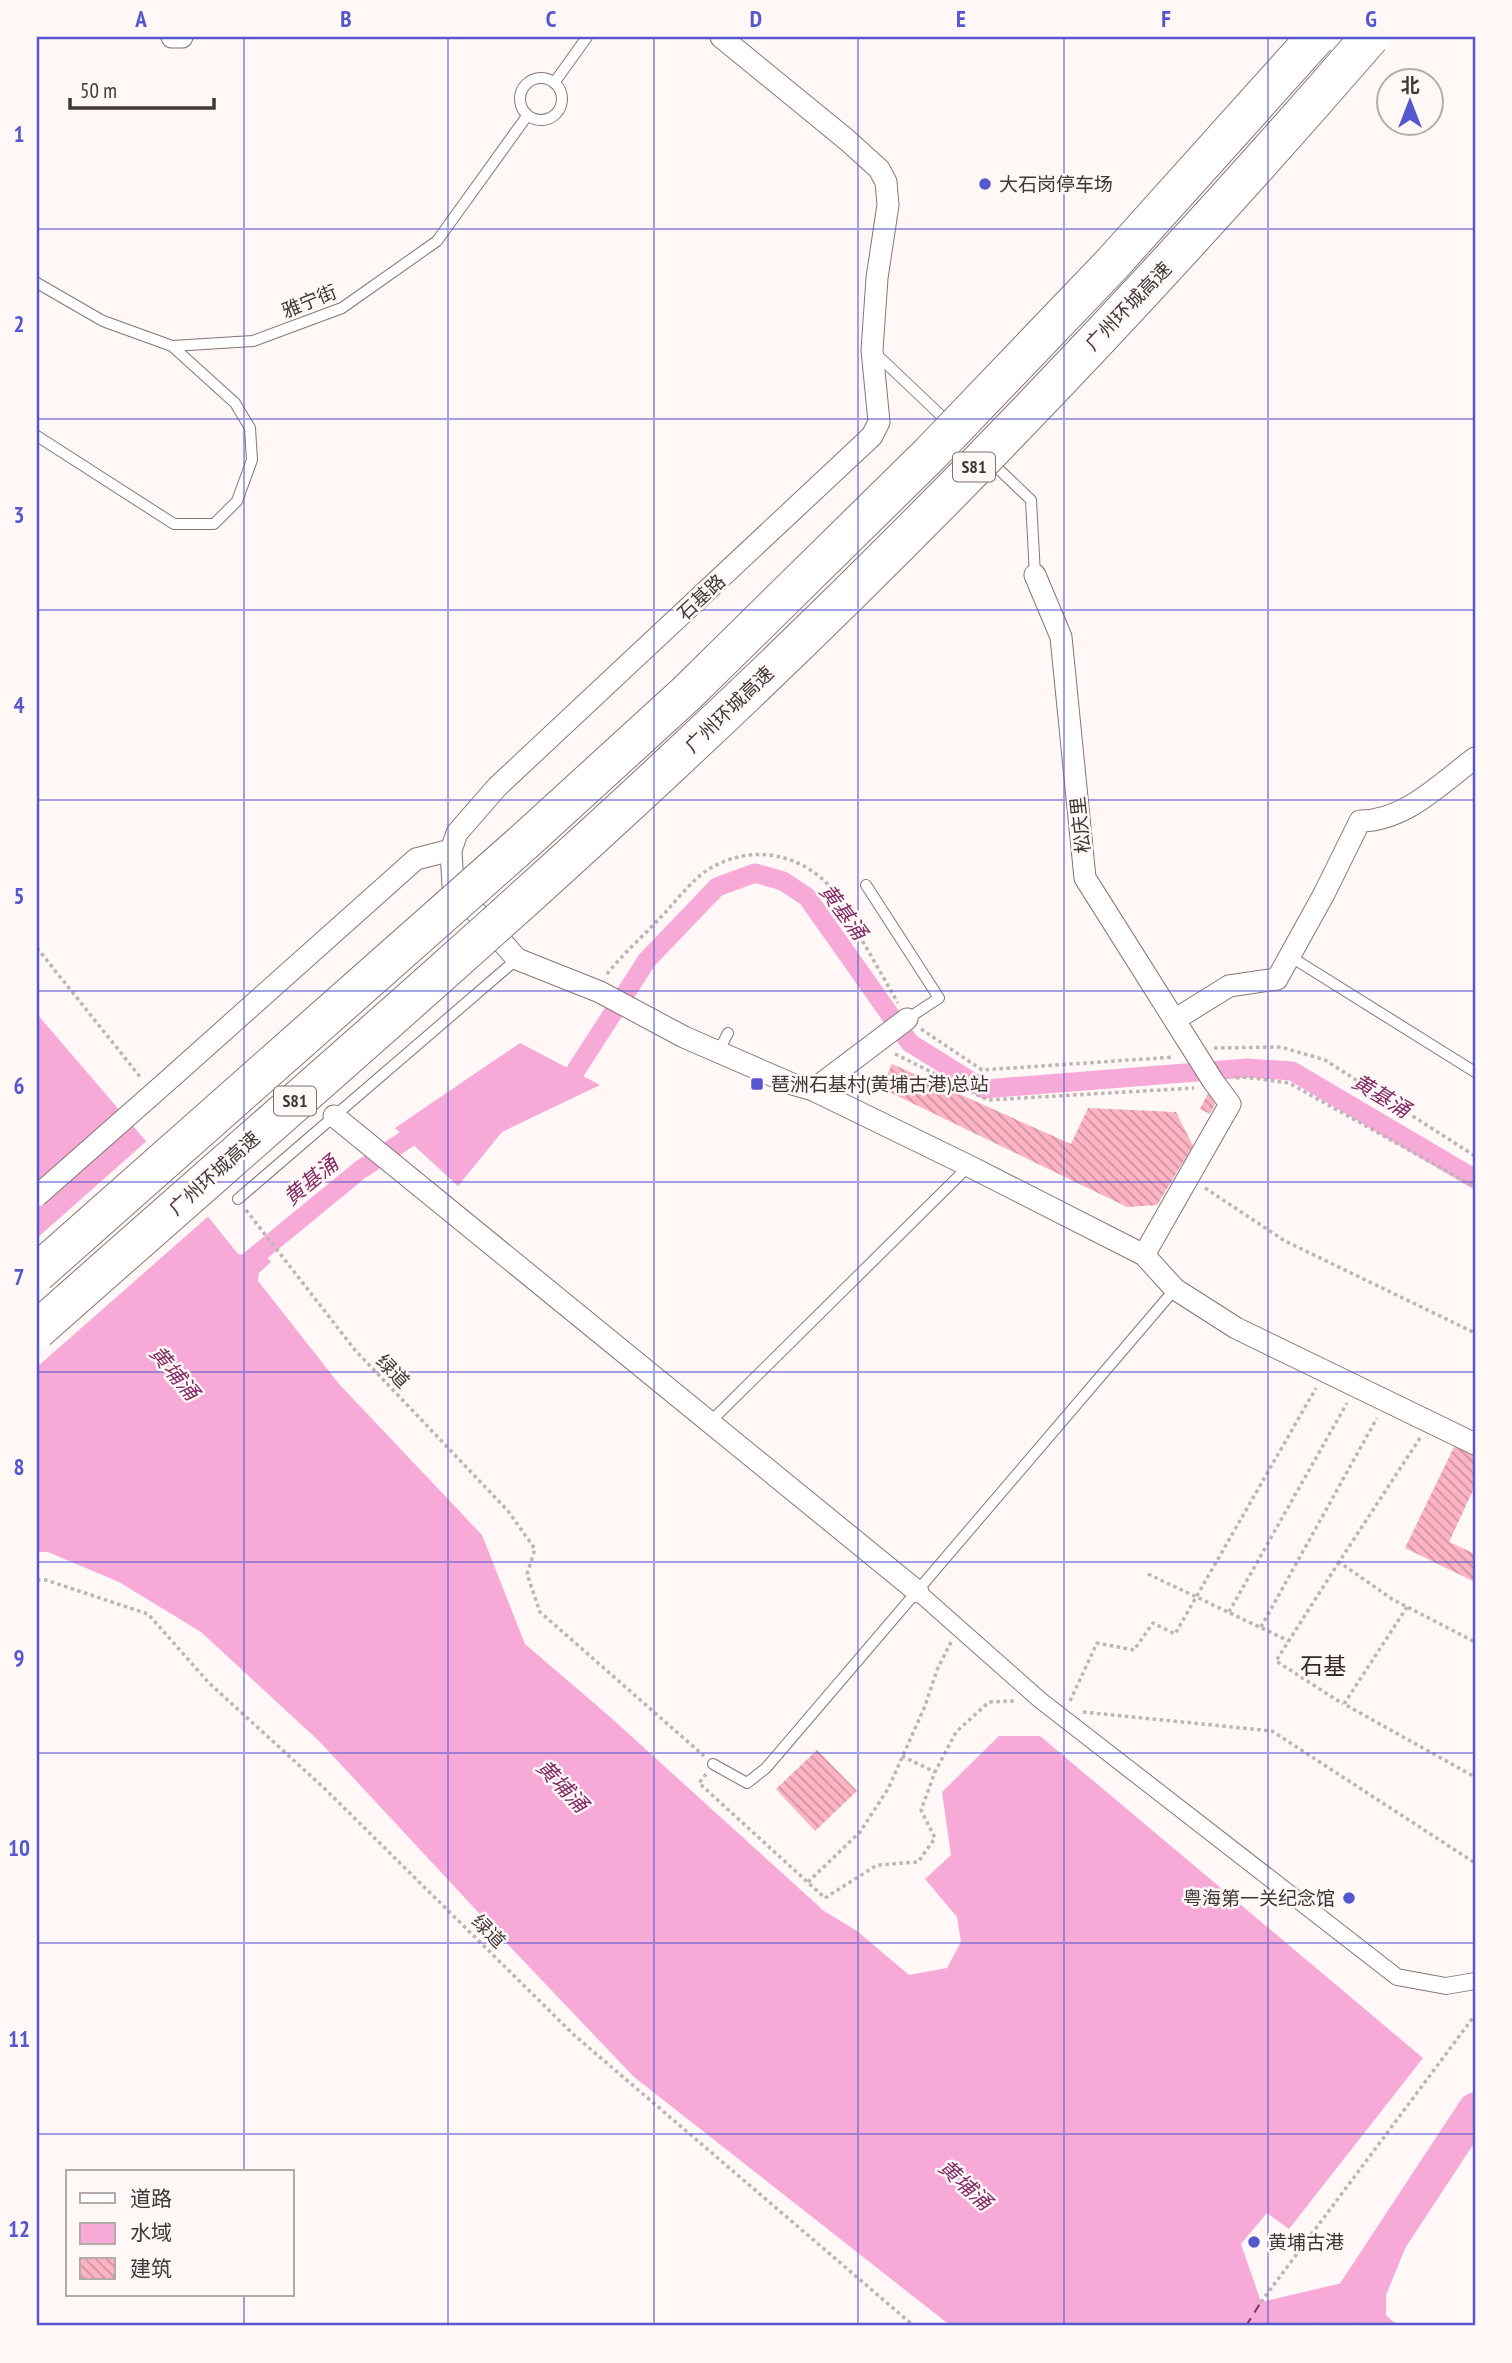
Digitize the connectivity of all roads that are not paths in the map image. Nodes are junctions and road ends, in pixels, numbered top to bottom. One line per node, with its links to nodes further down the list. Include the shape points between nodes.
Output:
1 (172, 37): 2 (street)
2 (182, 37)
3 (587, 37): 7 (lane)
4 (721, 37): 11 (street, 石基路, via 847,140 879,169 886,182 888,205)
5 (1316, 37): 30 (highway, S81, bridge, via 1112,264 950,433 686,694)
6 (1370, 37): 32 (highway, 广州环城高速 / S81, bridge, via 1177,255 823,618 673,763)
7 (554, 83): 8 (lane, via 540,78 528,82 520,93); 8 (lane, via 561,92 561,108 548,120)
8 (527, 116): 10 (lane, 雅宁街, via 438,242 342,308 253,341)
9 (37, 283): 10 (lane, 雅宁街, via 103,321)
10 (172, 346): 13 (lane, via 235,403 250,428 252,460 237,501 214,524 174,524)
11 (872, 350): 12 (lane); 17 (street, 石基路, via 879,422 872,436 497,787 457,833)
12 (961, 434)
13 (37, 436)
14 (981, 453): 15 (lane, via 1031,499)
15 (1035, 575): 22 (street, 松庆里, via 1061,637 1085,878)
16 (1475, 758): 19 (street, via 1404,812 1360,821)
17 (451, 850): 20 (street, via 453,886); 27 (street, bridge, via 416,859)
18 (866, 885): 21 (lane, via 939,998)
19 (1291, 957): 22 (street, via 1277,979 1229,986); 23 (lane)
20 (517, 959): 24 (street, via 600,992 684,1037 723,1043 792,1084); 25 (lane)
21 (907, 1019): 24 (street)
22 (1176, 1019): 29 (street, 松庆里, via 1230,1104)
23 (1475, 1072)
24 (813, 1090): 26 (street)
25 (334, 1116): 28 (lane); 33 (street)
26 (970, 1166): 29 (street); 33 (lane)
27 (37, 1195)
28 (238, 1199)
29 (1144, 1255): 31 (street)
30 (37, 1273)
31 (1175, 1289): 34 (street, via 1236,1328); 35 (lane)
32 (37, 1330)
33 (709, 1423): 35 (street)
34 (1475, 1444)
35 (918, 1592): 36 (lane, via 766,1768 747,1783); 37 (street, via 1052,1706 1397,1977 1446,1986)
36 (713, 1764)
37 (1475, 1981)

